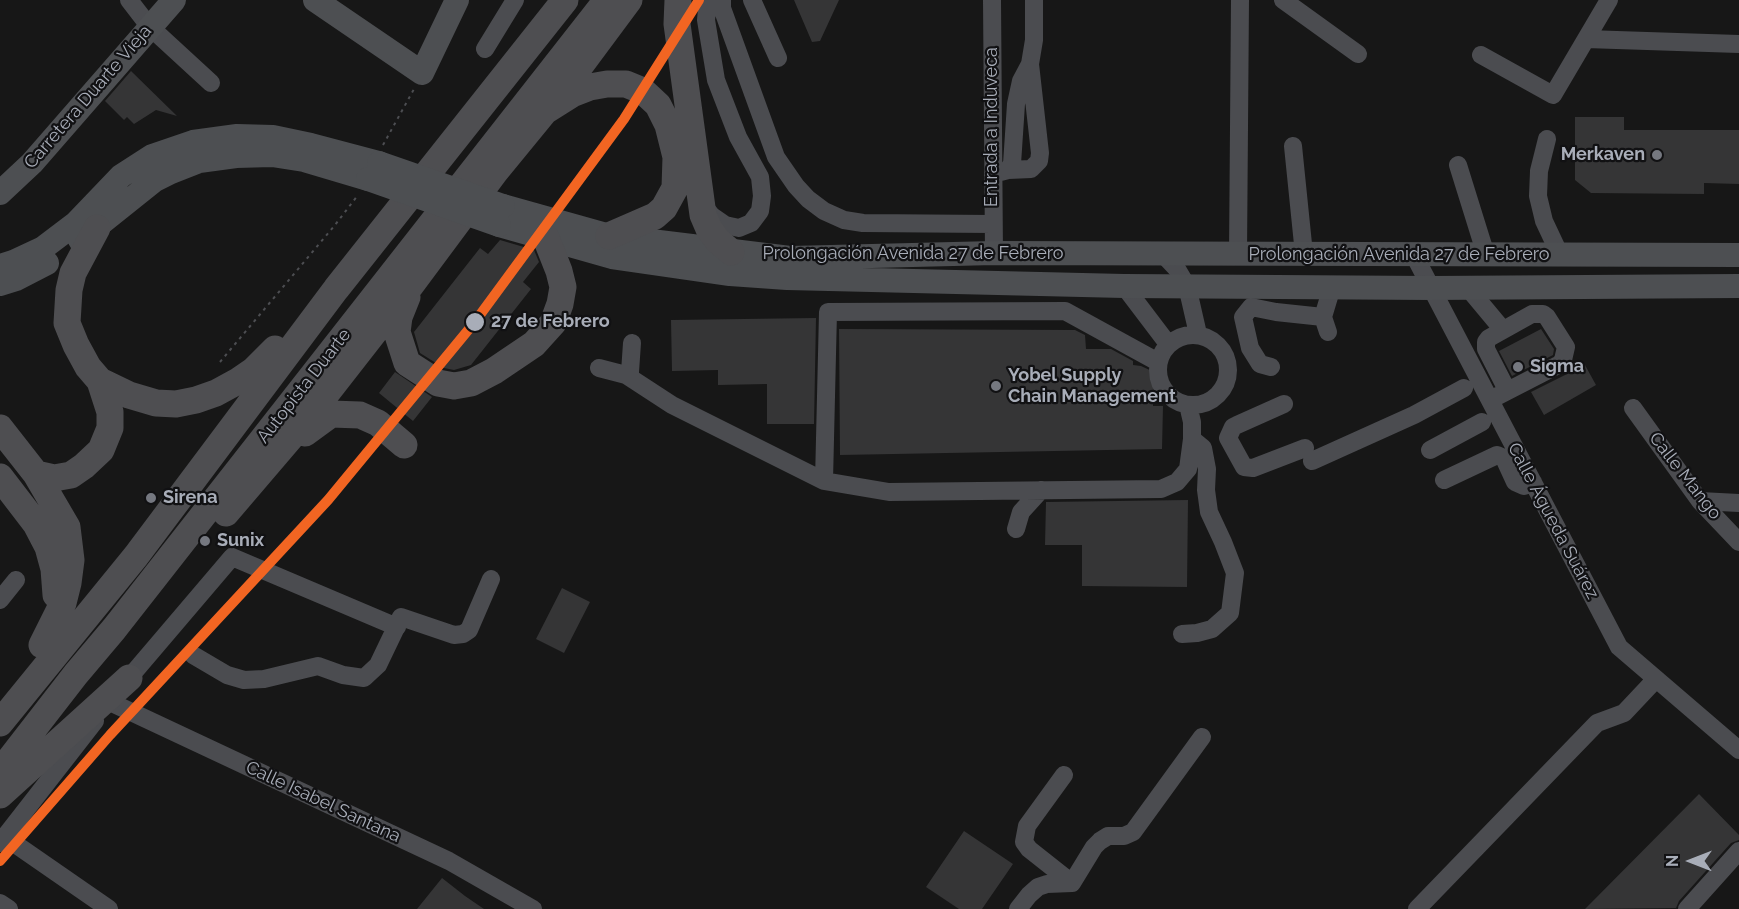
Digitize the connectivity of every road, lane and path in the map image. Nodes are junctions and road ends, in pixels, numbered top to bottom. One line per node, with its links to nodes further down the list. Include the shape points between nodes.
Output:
1 (129, 0): 19 (street)
2 (174, 0): 19 (main road, Carretera Duarte Vieja)
3 (315, 0): 18 (main road)
4 (457, 0): 27 (main road)
5 (515, 0): 22 (street)
6 (565, 0): 62 (highway, Autopista Duarte)
7 (607, 0): 100 (highway, Autopista Duarte)
8 (629, 0): 29 (highway)
9 (678, 0): 36 (highway, via 677,24)
10 (708, 0): 36 (street, via 706,20 716,80 738,137 760,177 762,196 760,211 751,223 739,228 725,225)
11 (722, 0): 38 (street, via 776,157 808,199 844,220 863,223)
12 (752, 0): 25 (street)
13 (992, 0): 33 (street, Entrada a Induveca)
14 (1035, 0): 26 (street)
15 (1240, 0): 46 (street)
16 (1283, 0): 23 (street)
17 (1609, 0): 20 (street)
18 (339, 7): 27 (main road)
19 (149, 26): 28 (street); 35 (main road, Carretera Duarte Vieja, via 65,126)
20 (1586, 39): 21 (street); 24 (street, via 1552,95)
21 (1739, 44)
22 (485, 50)
23 (1358, 54)
24 (1481, 55)
25 (778, 58)
26 (1030, 64): 33 (street, via 1016,104 1012,164); 33 (street, via 1039,161 1031,169)
27 (422, 73): 34 (path)
28 (212, 83)
29 (545, 111): 40 (highway, via 572,94 607,84 626,84 643,91 658,105 676,157 675,188 655,216); 54 (highway)
30 (1547, 140): 49 (street, via 1538,196 1544,221)
31 (1293, 146): 44 (street)
32 (1458, 165): 48 (street)
33 (1000, 172): 38 (street, Entrada a Induveca)
34 (369, 175): 37 (main road, Prolongación Avenida 27 de Febrero, bridge); 39 (main road, Prolongación Avenida 27 de Febrero, via 272,155 199,161 155,180); 51 (main road, Prolongación Avenida 27 de Febrero, via 273,137 237,136 193,142 152,156 121,176 76,223 43,248); 68 (path, via 335,225)
35 (2, 188)
36 (701, 203): 41 (highway, via 709,229)
37 (519, 222): 40 (main road, Prolongación Avenida 27 de Febrero); 52 (main road, Prolongación Avenida 27 de Febrero, via 612,257 730,274); 54 (highway, via 559,271 563,287 553,323 534,344 494,371 471,383 454,386 438,383 407,363 398,332 399,316)
38 (993, 224): 42 (street, Entrada a Induveca)
39 (97, 228): 53 (main road, Prolongación Avenida 27 de Febrero, via 57,258); 73 (highway, via 73,273 67,322 88,367)
40 (609, 236): 41 (main road, Prolongación Avenida 27 de Febrero)
41 (732, 252): 45 (main road, Prolongación Avenida 27 de Febrero, via 790,258)
42 (994, 254): 43 (main road, Prolongación Avenida 27 de Febrero); 45 (main road, Prolongación Avenida 27 de Febrero)
43 (1163, 254): 46 (main road, Prolongación Avenida 27 de Febrero); 56 (street)
44 (1304, 254): 46 (main road, Prolongación Avenida 27 de Febrero); 47 (main road, Prolongación Avenida 27 de Febrero)
45 (960, 255): 52 (main road)
46 (1238, 255)
47 (1414, 255): 48 (main road, Prolongación Avenida 27 de Febrero); 60 (street, Calle Águeda Suárez)
48 (1486, 255): 49 (main road, Prolongación Avenida 27 de Febrero)
49 (1560, 255): 50 (main road, Prolongación Avenida 27 de Febrero)
50 (1739, 255)
51 (0, 266)
52 (960, 282): 55 (main road, Prolongación Avenida 27 de Febrero)
53 (0, 284)
54 (411, 285): 84 (highway)
55 (1124, 286): 56 (main road, Prolongación Avenida 27 de Febrero); 67 (street)
56 (1187, 286): 59 (main road, Prolongación Avenida 27 de Febrero); 65 (street)
57 (1552, 286): 58 (main road, Prolongación Avenida 27 de Febrero); 61 (main road, Prolongación Avenida 27 de Febrero); 63 (street)
58 (1739, 286)
59 (1332, 287): 60 (main road, Prolongación Avenida 27 de Febrero); 70 (street, via 1326,325 1251,307 1243,317 1250,348 1260,364)
60 (1431, 288): 61 (main road, Prolongación Avenida 27 de Febrero); 76 (street, Calle Águeda Suárez)
61 (1468, 288): 64 (street)
62 (336, 289): 73 (highway, via 254,370 216,393 176,404 156,403); 106 (highway, Autopista Duarte, via 136,556)
63 (1538, 313): 64 (street); 75 (street, via 1546,316 1566,347 1566,355 1560,364)
64 (1503, 330): 75 (street, via 1489,338 1486,346)
65 (1198, 334): 67 (street, via 1182,336); 78 (street, via 1208,337 1224,353 1227,378 1213,399)
66 (632, 343): 72 (street, via 630,372)
67 (1168, 344): 69 (street)
68 (220, 362)
69 (1158, 362): 78 (street, via 1161,385 1177,402); 89 (street, via 1065,311 828,312)
70 (1271, 367)
71 (599, 368): 72 (street)
72 (626, 375): 89 (street, via 672,405)
73 (100, 381): 86 (highway, via 110,412 110,428 101,450 71,475 54,478)
74 (1464, 388): 77 (street, via 1414,415 1308,454 1253,468 1244,466 1228,438 1233,427)
75 (1507, 390): 76 (street)
76 (1490, 400): 90 (street, Calle Águeda Suárez)
77 (1284, 404)
78 (1188, 405): 82 (street)
79 (1633, 408): 92 (street, Calle Mango)
80 (1482, 422): 85 (street)
81 (0, 428): 86 (highway)
82 (1192, 439): 91 (street, via 1188,469 1177,482 1161,489); 101 (street, via 1203,448 1208,469 1209,512 1235,573 1230,614 1212,629)
83 (404, 445): 84 (highway, via 378,423 360,415 331,414)
84 (282, 450): 100 (highway, via 169,578)
85 (1430, 450)
86 (36, 474): 102 (highway, via 66,527 71,560 63,603)
87 (0, 477): 102 (highway, via 36,524 54,569 55,606)
88 (1444, 480): 90 (street, via 1497,455 1504,458 1515,482 1524,486)
89 (824, 481): 91 (street, via 889,492)
90 (1533, 483): 105 (street, Calle Águeda Suárez, via 1619,647)
91 (1041, 490): 94 (street, via 1021,512)
92 (1700, 501): 93 (street); 95 (street, Calle Mango)
93 (1739, 503)
94 (1016, 529)
95 (1739, 542)
96 (491, 579): 99 (street, via 469,630 463,634 454,635 402,616)
97 (16, 580): 98 (street)
98 (0, 600)
99 (398, 627): 103 (street, via 378,665 364,678 318,666 244,680 226,675); 104 (street, via 232,557)
100 (114, 629): 111 (highway, Autopista Duarte)
101 (1182, 634)
102 (42, 645): 106 (highway)
103 (193, 655)
104 (129, 678): 107 (street); 113 (highway)
105 (1656, 679): 110 (street, Calle Águeda Suárez); 122 (street, via 1624,713 1597,723)
106 (21, 698): 108 (highway, Autopista Duarte)
107 (110, 702): 114 (street); 120 (street, Calle Isabel Santana, via 449,861)
108 (0, 723)
109 (1202, 737): 116 (street, via 1133,832 1100,841)
110 (1739, 750)
111 (0, 772)
112 (1064, 775): 116 (street, via 1027,826 1024,842)
113 (0, 795)
114 (2, 840): 119 (street)
115 (1739, 851): 123 (street)
116 (1072, 883): 121 (street, via 1038,887)
117 (0, 903): 118 (street)
118 (9, 909)
119 (109, 909)
120 (533, 909)
121 (1018, 909)
122 (1417, 909)
123 (1687, 909)

